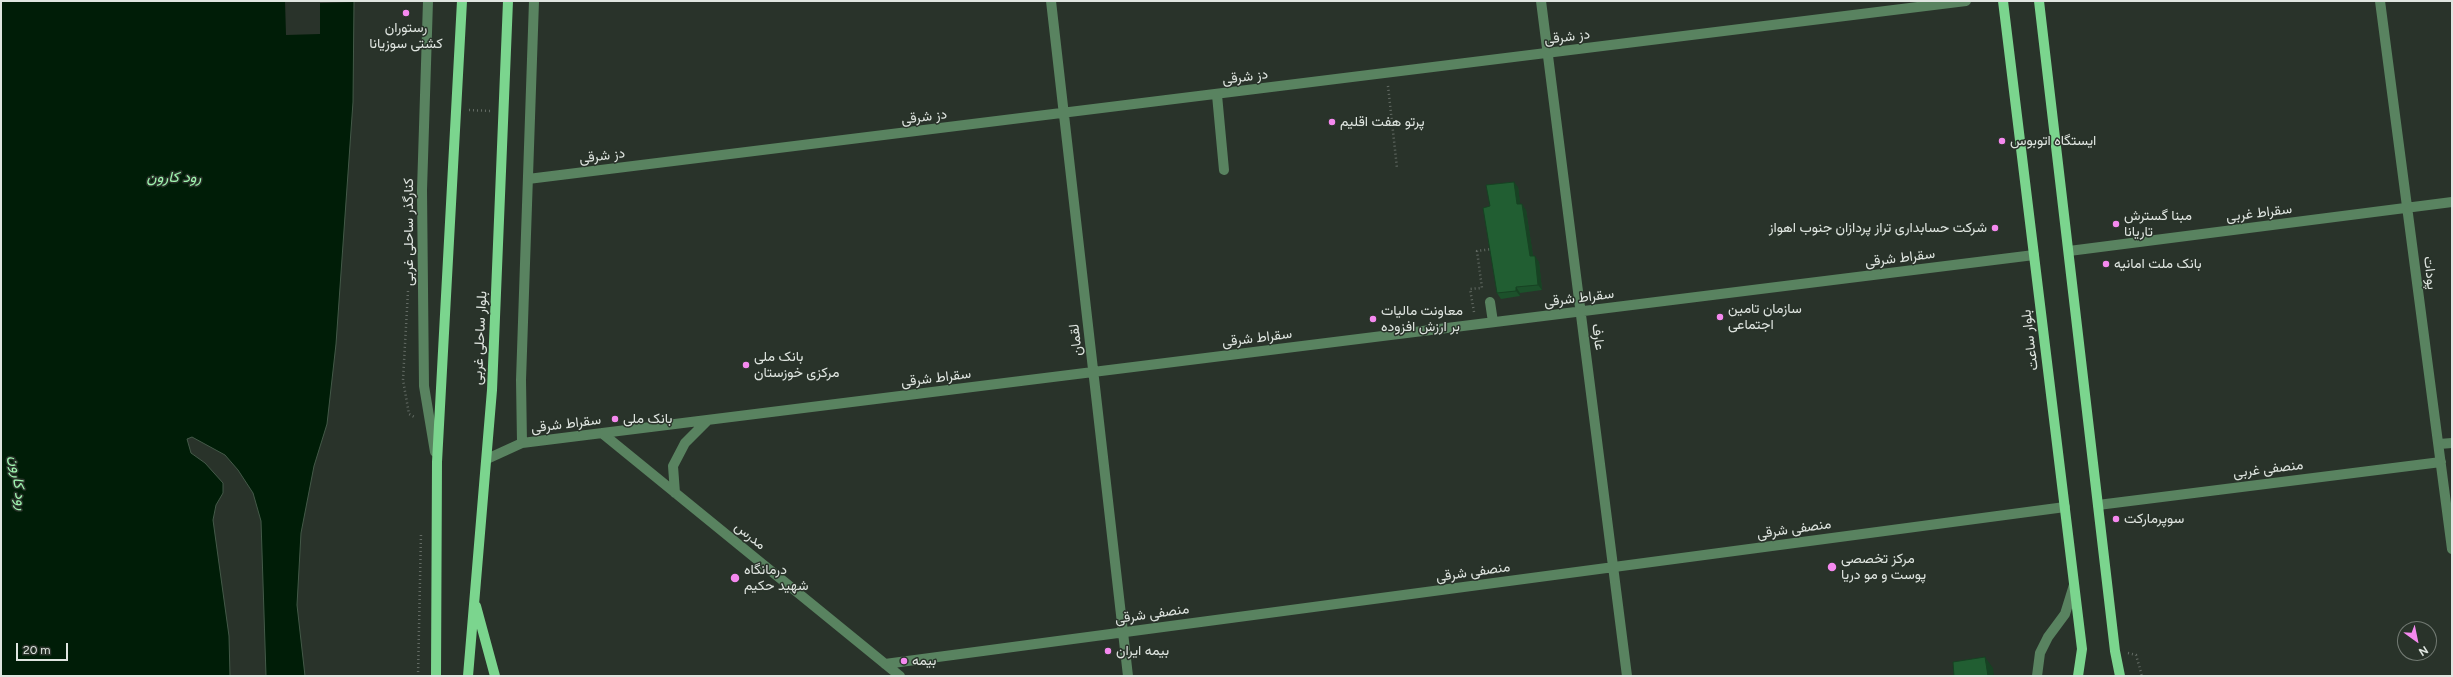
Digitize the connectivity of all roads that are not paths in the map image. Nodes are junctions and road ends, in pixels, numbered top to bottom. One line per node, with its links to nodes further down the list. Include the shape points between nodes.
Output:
1 (428, 1): 30 (street, کنارگذر ساحلی غربی, via 422,190 424,386)
2 (462, 1): 30 (main road)
3 (508, 1): 29 (main road, بلوار ساحلی غربی)
4 (534, 1): 15 (street)
5 (1051, 1): 13 (street, لقمان)
6 (1541, 1): 11 (street, عارف)
7 (1966, 1): 11 (street, دز شرقی)
8 (2003, 1): 19 (main road, بلوار ساعت)
9 (2039, 1): 18 (main road)
10 (2380, 1): 17 (street, پودات)
11 (1548, 53): 12 (street, دز شرقی); 21 (street, عارف)
12 (1217, 95): 13 (street, دز شرقی); 14 (street)
13 (1064, 114): 15 (street, دز شرقی); 23 (street, لقمان)
14 (1224, 170)
15 (528, 179): 26 (street, via 521,380)
16 (2452, 202): 17 (street, سقراط غربی)
17 (2408, 208): 18 (street, سقراط غربی); 28 (street, پودات)
18 (2069, 251): 33 (main road)
19 (2034, 255): 21 (street, سقراط شرقی); 34 (main road, بلوار ساعت)
20 (1490, 302): 22 (street)
21 (1580, 312): 22 (street, سقراط شرقی); 36 (street, عارف)
22 (1493, 322): 23 (street, سقراط شرقی)
23 (1093, 372): 24 (street, سقراط شرقی); 39 (street, لقمان)
24 (708, 420): 25 (street, سقراط شرقی); 32 (street, via 685,443 673,466)
25 (602, 433): 26 (street, سقراط شرقی); 32 (street, مدرس)
26 (522, 443): 29 (street, سقراط شرقی)
27 (2452, 443): 28 (street)
28 (2438, 444): 31 (street, پودات)
29 (487, 459): 38 (main road, بلوار ساحلی غربی)
30 (437, 462): 41 (main road)
31 (2441, 462): 33 (street, منصفی غربی); 35 (street, پودات)
32 (675, 493): 40 (street, مدرس)
33 (2098, 505): 49 (main road)
34 (2065, 507): 36 (street, منصفی شرقی); 37 (main road, بلوار ساعت)
35 (2452, 549)
36 (1613, 567): 39 (street, منصفی شرقی); 46 (street, عارف)
37 (2074, 585): 47 (street, via 2065,614 2040,653); 48 (main road, بلوار ساعت, via 2082,649)
38 (475, 600): 42 (main road, بلوار ساحلی غربی); 43 (main road)
39 (1123, 632): 40 (street, منصفی شرقی); 45 (street, لقمان)
40 (885, 664): 44 (street, مدرس)
41 (436, 676)
42 (468, 676)
43 (495, 676)
44 (900, 676)
45 (1128, 676)
46 (1627, 676)
47 (2037, 676)
48 (2078, 676)
49 (2120, 676)

